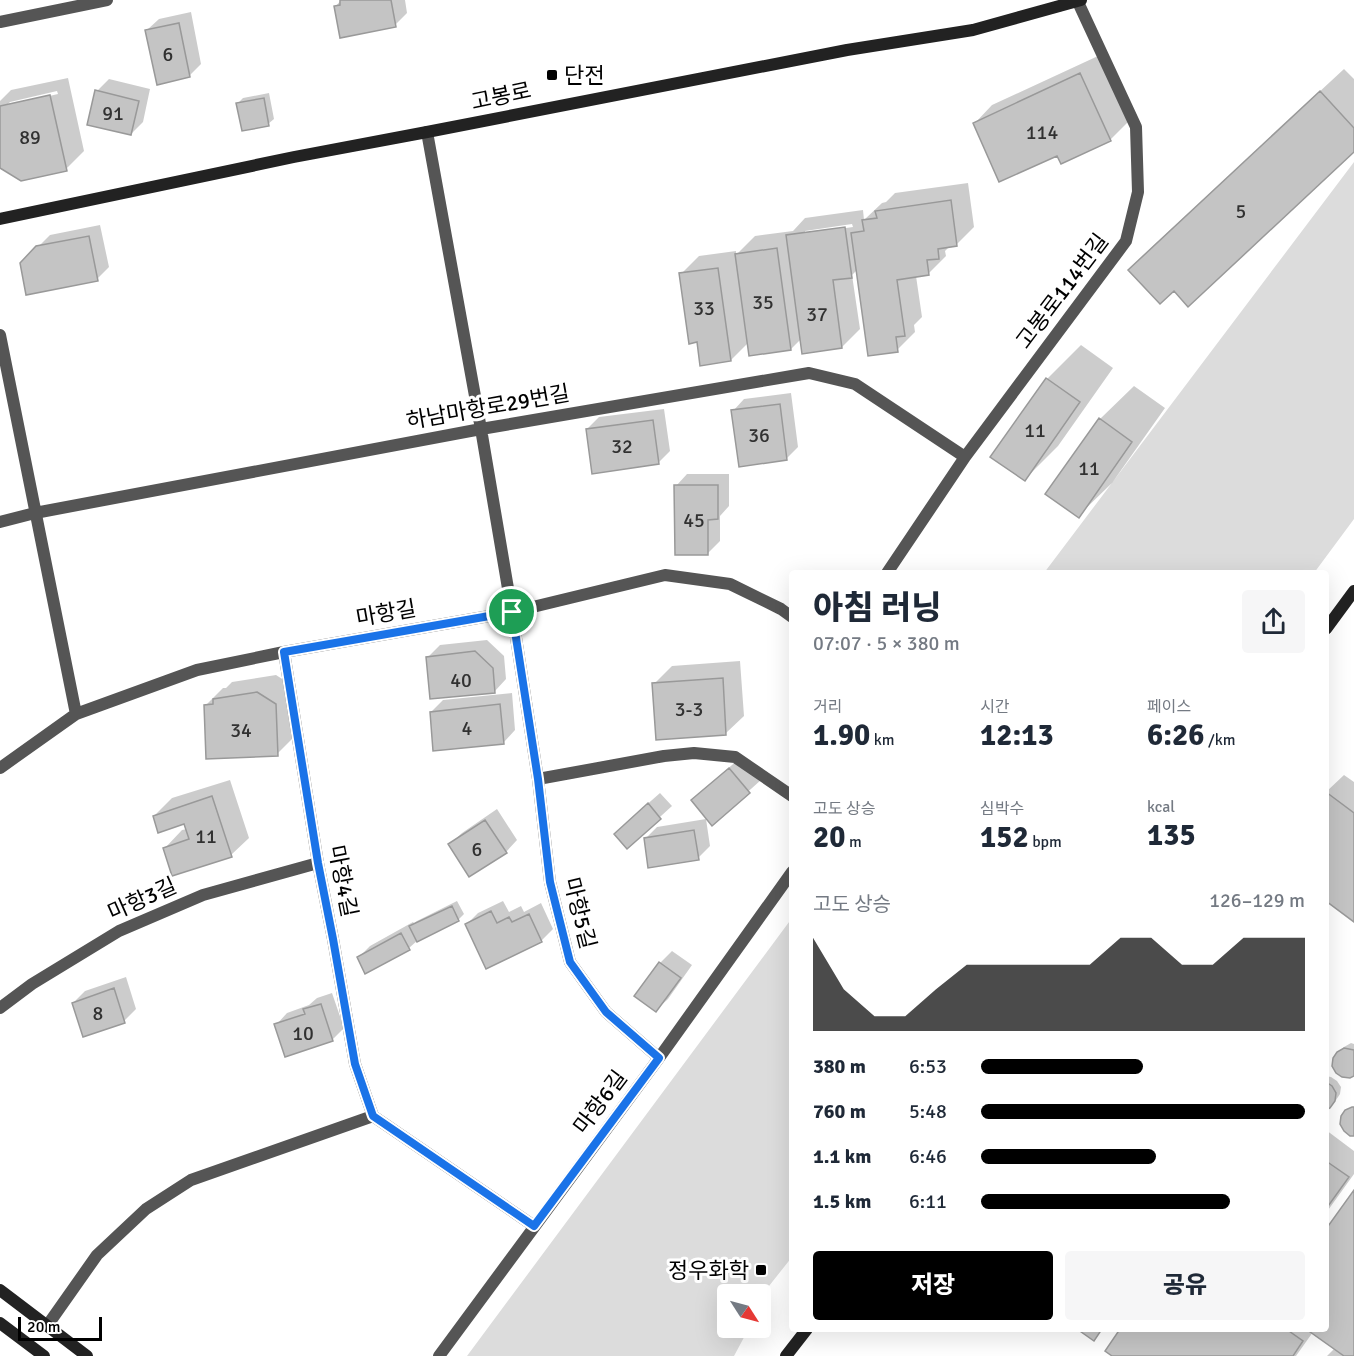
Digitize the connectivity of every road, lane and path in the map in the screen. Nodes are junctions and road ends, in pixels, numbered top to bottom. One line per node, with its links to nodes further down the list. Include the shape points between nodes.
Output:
1 (107, 0): 3 (street)
2 (1079, 1): 4 (main road, 고봉로, via 973,30 847,50); 8 (street, 고봉로114번길, via 1136,127 1138,192 1126,241)
3 (0, 22)
4 (427, 132): 5 (main road, 고봉로); 7 (street, 마항5길)
5 (0, 219)
6 (0, 335): 9 (street)
7 (481, 429): 8 (street, 하남마항로29번길, via 809,373 855,384); 9 (street, 하남마항로29번길); 13 (street, 마항5길)
8 (965, 457): 11 (street, 고봉로114번길)
9 (35, 513): 10 (street, 하남마항로29번길); 17 (street)
10 (0, 522)
11 (889, 570)
12 (1354, 591): 15 (main road)
13 (512, 612): 14 (street, 마항길, via 665,574 730,584); 16 (street, 마항길); 19 (street, 마항5길)
14 (789, 615)
15 (1329, 625)
16 (284, 652): 17 (street, 마항길, via 197,670); 21 (street, 마항4길)
17 (76, 714): 18 (street, 마항길)
18 (0, 768)
19 (538, 779): 20 (street, via 694,753 735,757); 24 (street, 마항5길, via 550,882 570,962 606,1012)
20 (789, 794)
21 (318, 863): 23 (street, 마항3길, via 203,895 119,931); 25 (street, 마항4길, via 355,1064)
22 (789, 876): 24 (street, 마항6길)
23 (0, 1008)
24 (659, 1058): 26 (street, 마항6길)
25 (373, 1116): 26 (street); 29 (street, via 191,1180 146,1209 97,1255)
26 (534, 1226): 33 (street, 마항6길)
27 (0, 1290): 29 (main road)
28 (0, 1323): 31 (main road)
29 (47, 1326): 32 (main road)
30 (805, 1332): 34 (main road)
31 (44, 1356)
32 (87, 1356)
33 (439, 1356)
34 (786, 1356)

